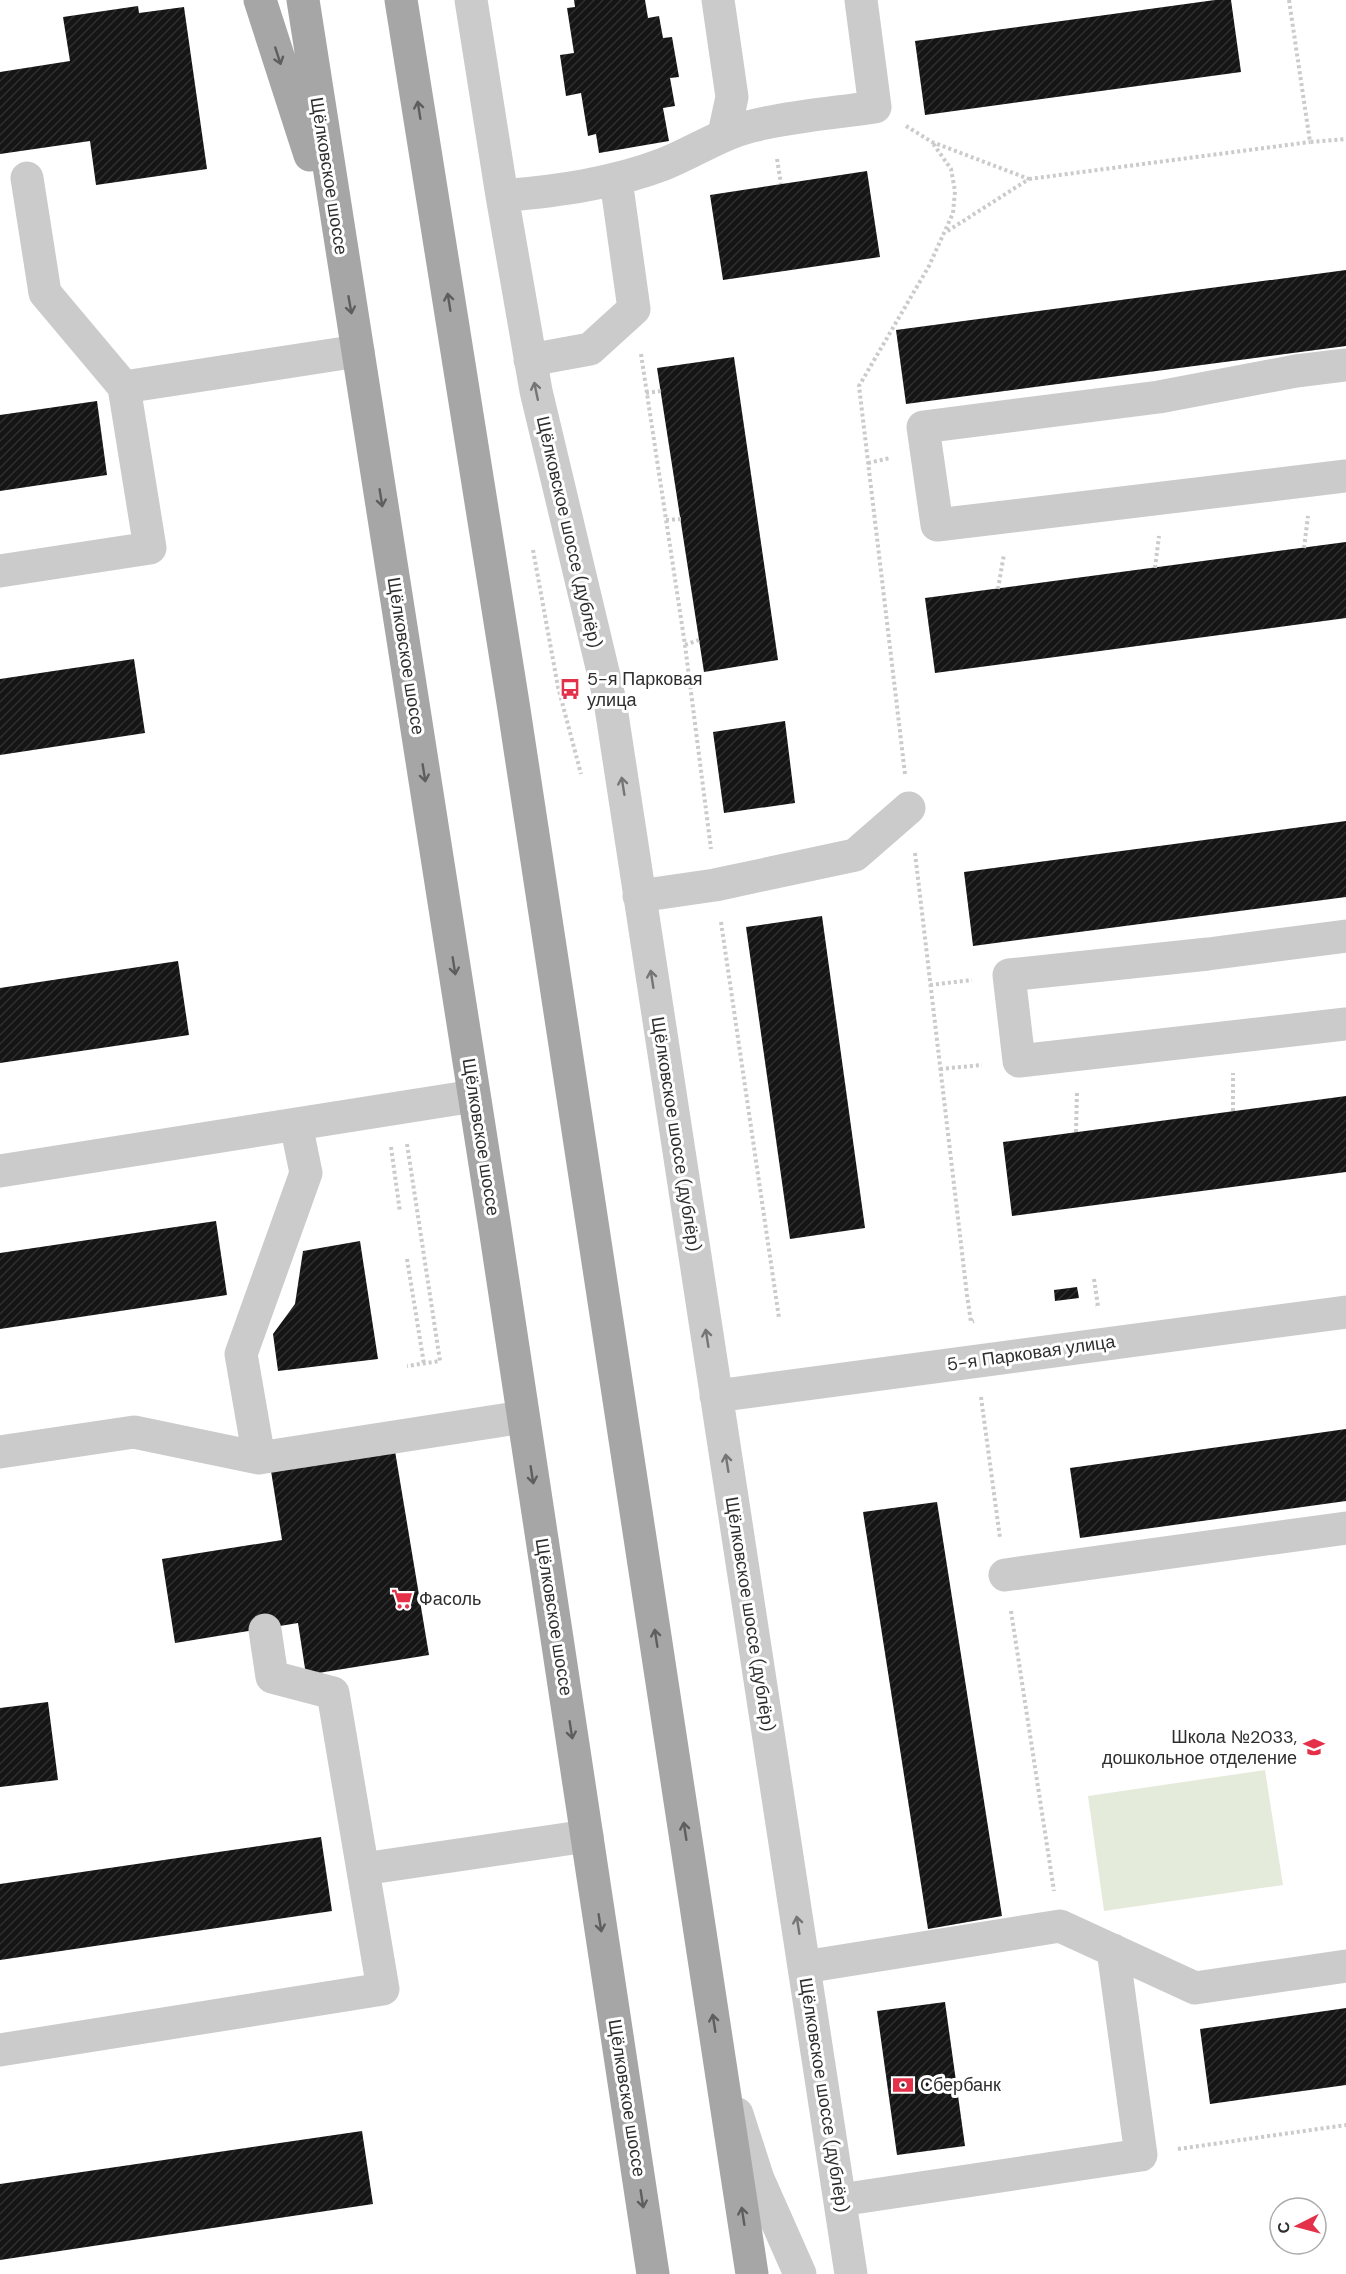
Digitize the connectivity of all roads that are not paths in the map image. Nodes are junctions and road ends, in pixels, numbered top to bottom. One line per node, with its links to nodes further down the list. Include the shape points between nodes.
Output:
1 (260, 0): 11 (main road, one-way to 11)
2 (303, 0): 11 (main road, Щёлковское шоссе)
3 (402, 0): 39 (main road, one-way to 3)
4 (471, 0): 10 (street, Щёлковское шоссе (дублёр))
5 (718, 0): 7 (street, via 732,97)
6 (861, 0): 7 (street, via 875,107 753,125)
7 (724, 134): 9 (street, via 666,163)
8 (27, 178): 15 (street, via 45,293)
9 (616, 180): 10 (street); 13 (street, via 634,309 590,349)
10 (502, 196): 13 (street, Щёлковское шоссе (дублёр))
11 (340, 248): 12 (main road, Щёлковское шоссе, one-way to 12)
12 (358, 351): 15 (street); 22 (main road, Щёлковское шоссе, one-way to 22)
13 (530, 360): 19 (street, Щёлковское шоссе (дублёр), one-way to 13, via 610,701)
14 (1346, 365): 16 (street, via 1159,397 923,428 937,525)
15 (124, 387): 17 (street, via 150,548)
16 (1346, 476)
17 (0, 571)
18 (909, 808): 19 (street, via 855,855 715,885)
19 (639, 896): 26 (street, Щёлковское шоссе (дублёр), one-way to 19)
20 (1346, 936): 21 (street, via 1009,975 1019,1061)
21 (1346, 1024)
22 (474, 1096): 23 (street); 27 (main road, Щёлковское шоссе)
23 (296, 1124): 24 (street); 29 (street, via 306,1173 241,1354)
24 (0, 1171)
25 (1346, 1312): 26 (street, 5-я Парковая улица)
26 (716, 1396): 37 (street, Щёлковское шоссе (дублёр), one-way to 26)
27 (523, 1417): 29 (street); 33 (main road, Щёлковское шоссе, one-way to 33)
28 (0, 1452): 29 (street, via 134,1432)
29 (259, 1458)
30 (1346, 1528): 31 (street)
31 (1005, 1575)
32 (266, 1630): 34 (street, via 272,1677 333,1693)
33 (587, 1836): 34 (street); 41 (main road, Щёлковское шоссе, one-way to 41)
34 (363, 1869): 38 (street, via 383,1989)
35 (1113, 1950): 36 (street, via 1195,1988); 37 (street, via 1060,1926); 40 (street, via 1141,2154)
36 (1346, 1966)
37 (804, 1967): 40 (street, Щёлковское шоссе (дублёр))
38 (0, 2050)
39 (720, 2061): 42 (main road, one-way to 39); 43 (street, via 758,2179)
40 (840, 2200): 44 (street, Щёлковское шоссе (дублёр))
41 (653, 2274)
42 (752, 2274)
43 (800, 2274)
44 (851, 2274)

